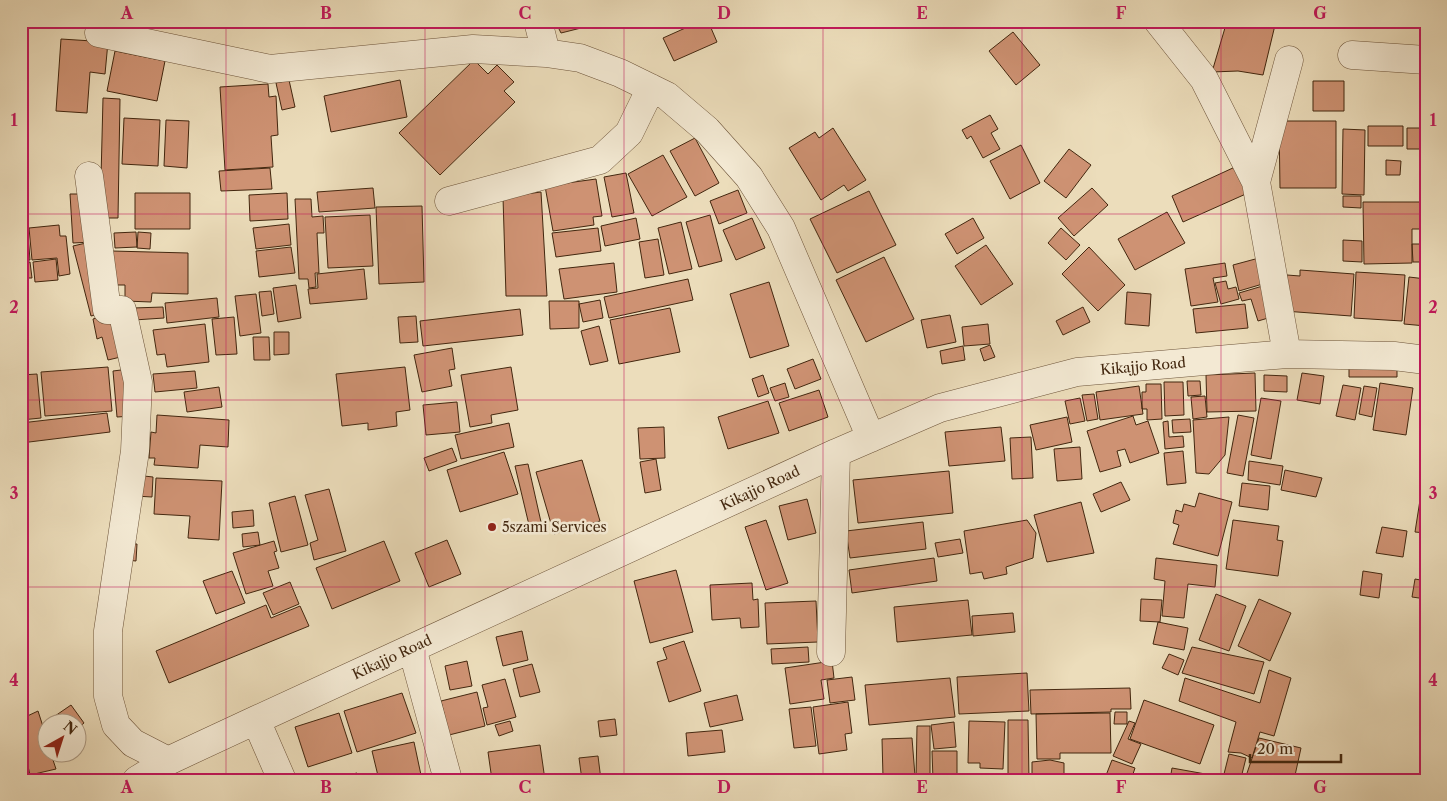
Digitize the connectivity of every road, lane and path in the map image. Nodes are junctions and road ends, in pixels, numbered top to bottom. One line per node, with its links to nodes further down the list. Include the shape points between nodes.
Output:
1 (538, 21): 4 (street)
2 (1158, 21): 10 (street, via 1204,79)
3 (99, 33): 4 (street, via 270,69 473,49)
4 (546, 53): 8 (street, via 580,58)
5 (1352, 55): 7 (street)
6 (1289, 60): 10 (street)
7 (1426, 60)
8 (651, 88): 11 (street, via 629,133 600,160); 14 (street, via 667,96 707,130 749,178 781,228)
9 (89, 176): 19 (street, via 107,310 122,310 138,382 135,450 108,631 108,696 116,725 133,743)
10 (1256, 182): 12 (street)
11 (449, 201)
12 (1287, 354): 13 (street, Kikajjo Road, via 1394,356); 14 (street, Kikajjo Road, via 1077,372 940,408)
13 (1426, 360)
14 (871, 438): 15 (street, Kikajjo Road)
15 (836, 453): 16 (street, Kikajjo Road); 17 (street)
16 (412, 648): 18 (street, Kikajjo Road); 22 (street)
17 (832, 652)
18 (256, 720): 19 (street, Kikajjo Road); 21 (street)
19 (168, 761): 20 (street, Kikajjo Road)
20 (137, 780)
21 (282, 780)
22 (448, 780)

